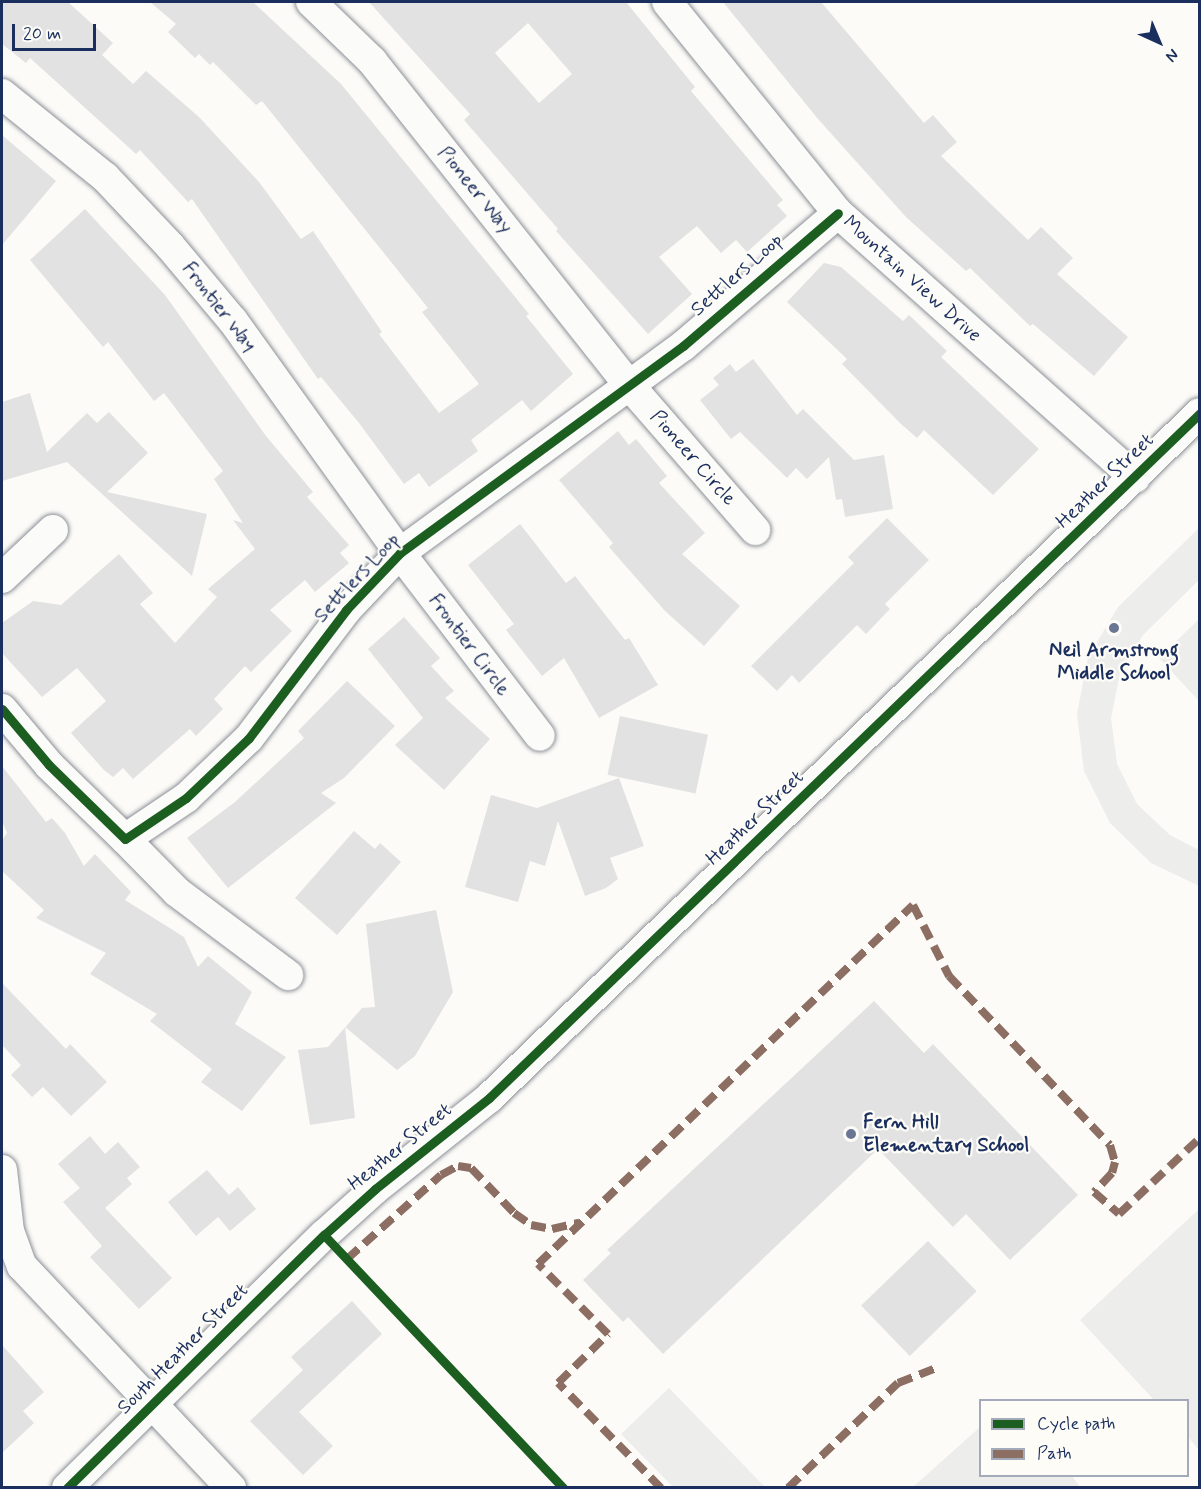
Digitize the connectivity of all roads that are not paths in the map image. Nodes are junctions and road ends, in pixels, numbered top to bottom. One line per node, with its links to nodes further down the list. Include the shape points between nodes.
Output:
1 (311, 2): 5 (street, Pioneer Way, via 372,61)
2 (667, 2): 4 (street, Mountain View Drive)
3 (2, 94): 10 (street, Frontier Way, via 105,177 170,246 233,321)
4 (838, 213): 5 (street, Settlers Loop, via 683,346); 7 (street, Mountain View Drive)
5 (630, 386): 9 (street, Pioneer Circle); 10 (street, Settlers Loop)
6 (1200, 413): 7 (street, Heather Street)
7 (1135, 478): 17 (street, Heather Street, via 489,1098)
8 (53, 530): 11 (street)
9 (755, 530)
10 (400, 553): 13 (street, Frontier Circle); 14 (street, Settlers Loop, via 346,610 249,738 186,798)
11 (2, 578)
12 (2, 709): 14 (street, via 49,765)
13 (540, 736)
14 (125, 839): 15 (street, via 177,892)
15 (288, 975)
16 (2, 1170): 18 (street, via 9,1231 22,1266)
17 (324, 1235): 18 (street, South Heather Street)
18 (152, 1405): 19 (street, South Heather Street); 20 (street)
19 (67, 1488)
20 (231, 1488)

